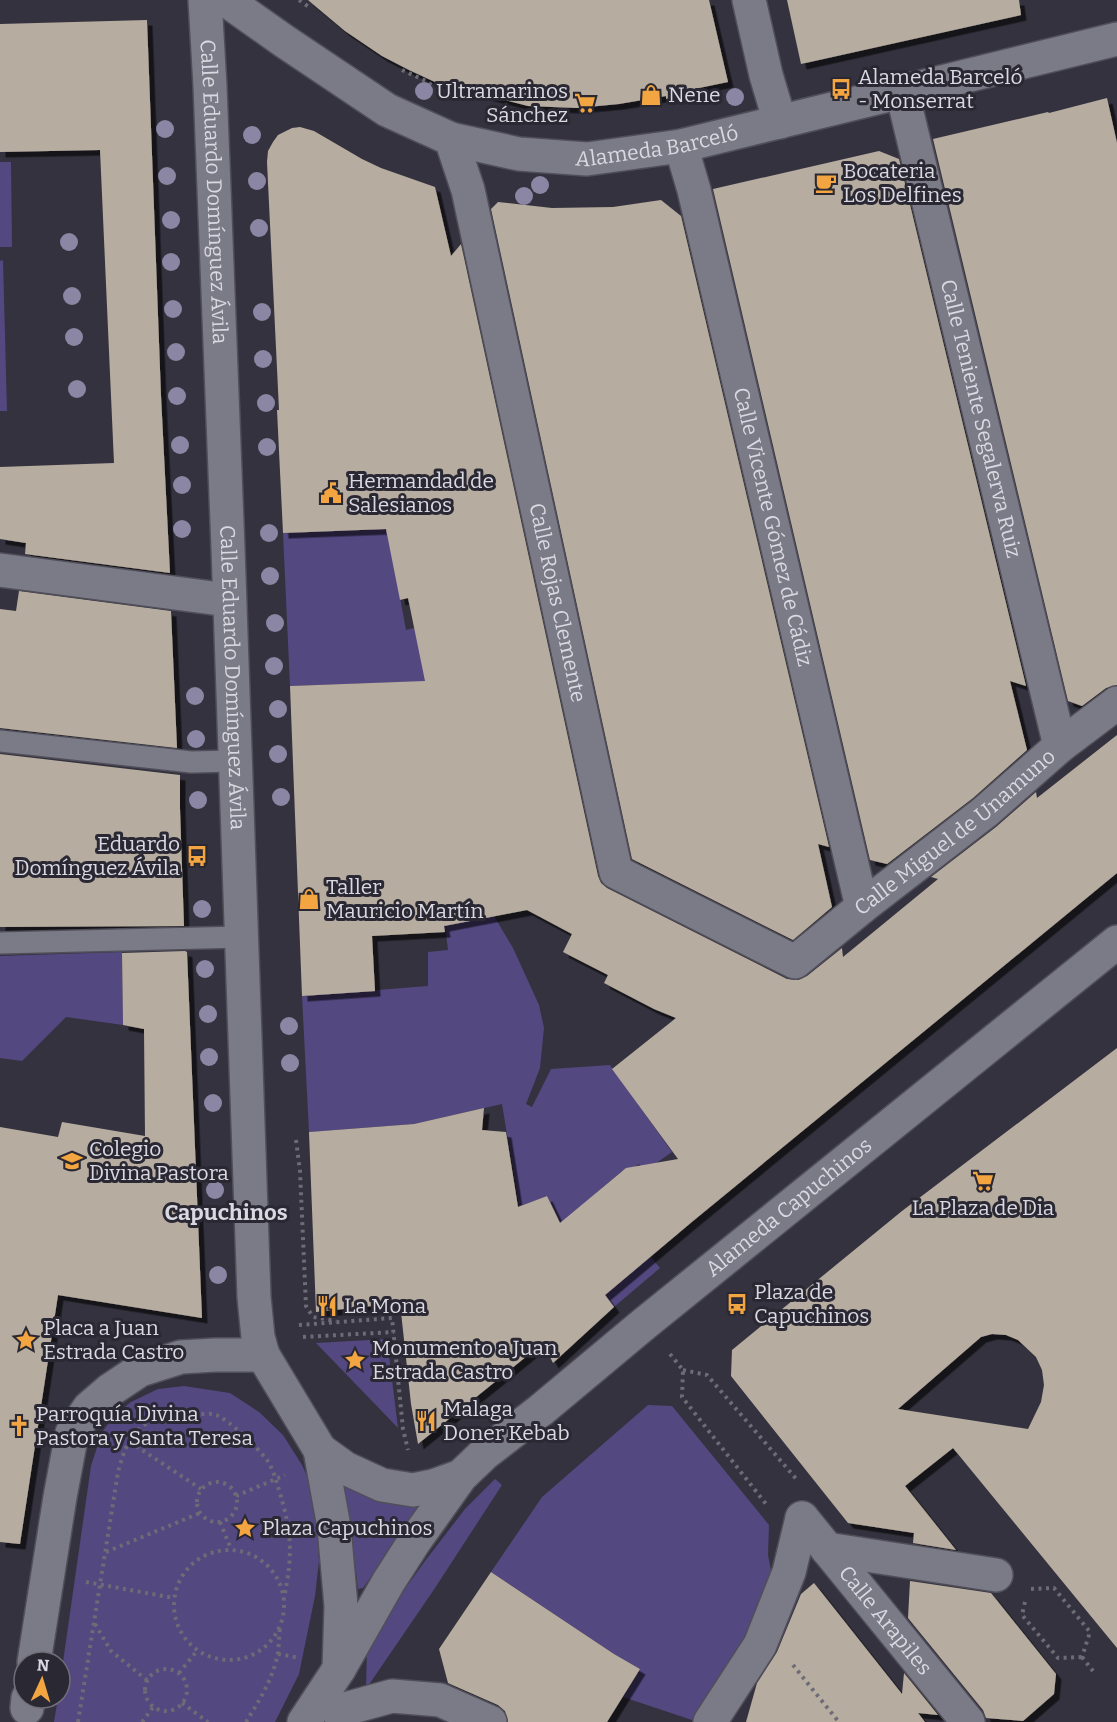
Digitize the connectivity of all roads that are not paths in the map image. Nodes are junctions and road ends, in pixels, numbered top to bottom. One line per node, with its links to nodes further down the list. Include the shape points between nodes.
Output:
1 (205, 0): 10 (street, Calle Eduardo Domínguez Ávila)
2 (226, 0): 7 (street, Alameda Barceló, via 387,110)
3 (748, 0): 6 (street)
4 (1117, 39): 5 (street, Alameda Barceló)
5 (902, 92): 6 (street, Alameda Barceló); 13 (street, Calle Teniente Segalerva Ruiz)
6 (780, 122): 8 (street, Alameda Barceló)
7 (451, 139): 8 (street, Alameda Barceló, via 519,154 587,159); 19 (street, Calle Rojas Clemente, via 468,190 616,872)
8 (681, 146): 15 (street, Calle Vicente Gómez de Cádiz)
9 (0, 570): 10 (street)
10 (228, 600): 14 (street, Calle Eduardo Domínguez Ávila)
11 (1117, 703): 13 (street, Calle Miguel de Unamuno)
12 (0, 741): 14 (lane, via 191,762)
13 (1060, 746): 15 (street, Calle Miguel de Unamuno, via 985,812)
14 (235, 761): 16 (street, Calle Eduardo Domínguez Ávila)
15 (862, 907): 19 (street, Calle Miguel de Unamuno)
16 (241, 937): 18 (lane); 20 (street, Calle Eduardo Domínguez Ávila, via 254,1297)
17 (1117, 942): 22 (street, Alameda Capuchinos)
18 (0, 943)
19 (795, 962)
20 (263, 1355): 21 (street); 25 (street, via 181,1357 140,1370 89,1408 72,1432)
21 (320, 1450): 22 (street, via 345,1468 382,1485 413,1490); 26 (street, via 334,1527 341,1606)
22 (461, 1476): 26 (street, via 389,1581)
23 (828, 1550): 24 (street); 30 (street, Calle Arapiles, via 802,1518 789,1572 760,1645); 31 (street, Calle Arapiles)
24 (996, 1575)
25 (36, 1650)
26 (339, 1669): 27 (street); 28 (street)
27 (338, 1717): 29 (street, via 392,1696 440,1700)
28 (304, 1722)
29 (490, 1722)
30 (710, 1722)
31 (968, 1722)

